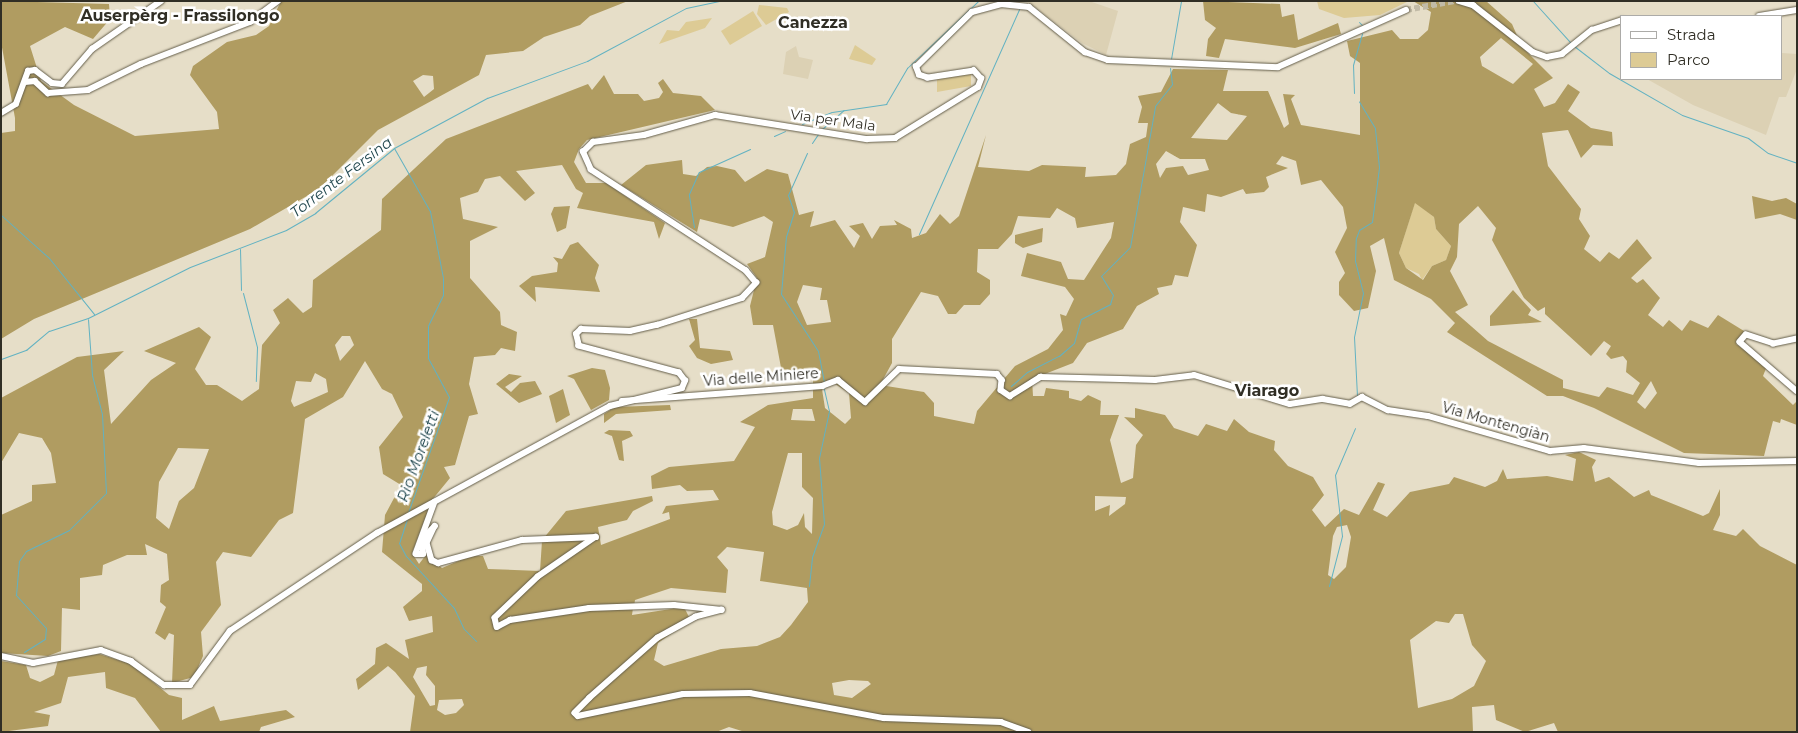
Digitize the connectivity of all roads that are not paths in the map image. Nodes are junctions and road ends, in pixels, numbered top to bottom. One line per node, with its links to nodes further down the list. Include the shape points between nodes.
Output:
1 (161, 1): 10 (main road, via 92,49 62,84 52,83 35,70 24,75)
2 (278, 1): 10 (main road, via 250,22 141,64 88,90 48,93 35,81)
3 (1459, 1): 9 (main road, via 1473,5 1540,55 1565,53 1592,30)
4 (998, 3): 5 (main road); 6 (main road, via 1021,4 1085,52 1101,58 1268,67 1278,67)
5 (987, 4): 14 (main road, Via per Mala, via 972,12 916,67 919,74 928,78 974,70 981,83 895,138 867,139 715,115 644,135 593,142 582,152 582,159 591,170 746,271 756,282 742,298 657,325 630,331 580,329 575,338 579,346 679,373 685,381 679,391)
6 (1406, 10)
7 (1797, 10): 8 (main road)
8 (1766, 15)
9 (1620, 21)
10 (25, 82): 11 (main road, via 14,107)
11 (1, 113)
12 (1797, 339): 13 (main road, via 1774,344 1746,335 1740,342)
13 (1797, 391)
14 (622, 401): 15 (main road, Via delle Miniere, via 822,386 838,380 865,402 899,369 997,374 1002,380 1002,390 1010,396 1040,378 1155,380 1194,375 1290,404 1323,399); 17 (main road)
15 (1350, 404): 16 (main road, Via Montengiàn, via 1362,397 1388,410 1428,416 1550,451 1584,448 1699,463)
16 (1797, 461)
17 (435, 502): 18 (main road, via 377,533 230,631 190,685 164,685 131,661 101,650 34,663); 19 (main road, via 416,554 422,554 422,540 435,526 427,543 432,560 438,563 522,540 596,537 538,577 494,618 497,627 510,620 588,608 674,604 722,610 696,617 658,638 590,698 576,713 578,716 683,694 750,693 884,718 1001,722)
18 (1, 656)
19 (1028, 732)

